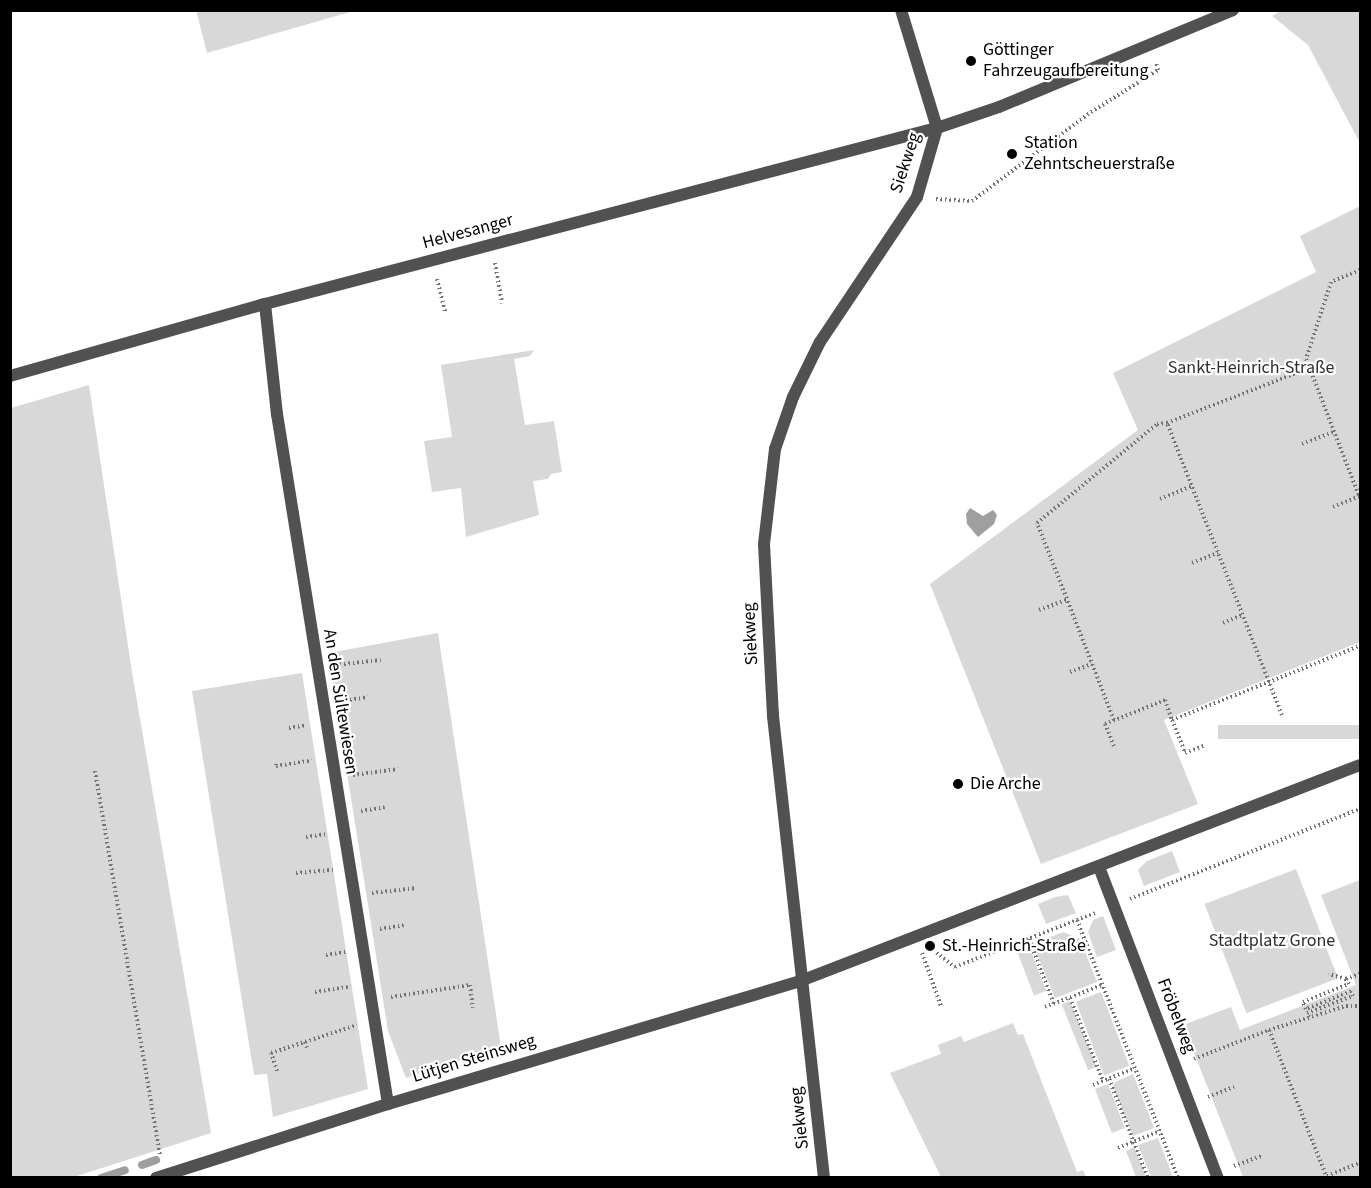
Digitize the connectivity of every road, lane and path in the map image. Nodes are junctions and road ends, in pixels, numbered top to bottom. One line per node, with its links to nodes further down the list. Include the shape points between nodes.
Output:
1 (901, 10): 4 (street)
2 (1233, 10): 3 (street, Helvesanger)
3 (1151, 46): 4 (street, Helvesanger); 5 (path, via 1158,70 1091,112 972,201)
4 (937, 128): 5 (street, Siekweg); 6 (street, Helvesanger)
5 (917, 197): 54 (street, Siekweg, via 820,342 793,397 775,449 764,544 768,624 773,716)
6 (492, 244): 7 (street, Helvesanger); 9 (path)
7 (423, 262): 10 (street, Helvesanger); 11 (path, via 440,281)
8 (1360, 270): 12 (path, via 1331,282 1306,359)
9 (502, 303)
10 (266, 304): 13 (street, Helvesanger); 30 (street, An den Sültewiesen, via 277,414)
11 (445, 312)
12 (1309, 368): 14 (path); 15 (path)
13 (10, 376)
14 (1167, 423): 17 (path); 23 (path, via 1157,424 1037,523)
15 (1334, 432): 16 (path); 18 (path)
16 (1302, 444)
17 (1192, 486): 19 (path); 21 (path)
18 (1360, 497): 20 (path)
19 (1160, 499)
20 (1333, 507)
21 (1218, 553): 22 (path); 25 (path)
22 (1192, 563)
23 (1067, 600): 24 (path); 29 (path)
24 (1039, 610)
25 (1242, 615): 26 (path); 32 (path)
26 (1223, 623)
27 (1360, 646): 32 (path)
28 (381, 660): 30 (path)
29 (1092, 664): 31 (path); 34 (path)
30 (317, 668): 38 (street, An den Sültewiesen)
31 (1070, 672)
32 (1269, 682): 33 (path); 35 (path)
33 (1282, 715)
34 (1114, 720): 35 (path, via 1165,700); 37 (path, via 1105,724)
35 (1172, 720): 36 (path, via 1185,753)
36 (1206, 745)
37 (1114, 746)
38 (331, 757): 39 (path); 43 (street, An den Sültewiesen)
39 (276, 764)
40 (1360, 765): 45 (street)
41 (398, 769): 43 (path)
42 (95, 771): 84 (path)
43 (334, 778): 44 (street, An den Sültewiesen)
44 (348, 867): 46 (path); 48 (street, An den Sültewiesen)
45 (1100, 867): 54 (street); 69 (street, Fröbelweg)
46 (296, 873)
47 (417, 888): 48 (path)
48 (353, 896): 55 (street, An den Sültewiesen)
49 (1077, 920): 56 (path)
50 (1029, 939): 60 (path)
51 (1329, 974): 53 (path)
52 (1360, 974): 53 (path)
53 (1346, 979): 64 (path, via 1348,984 1303,1002 1306,1009 1351,991 1353,996 1307,1013)
54 (803, 980): 77 (street, Lütjen Steinsweg); 86 (street, Siekweg)
55 (367, 984): 57 (path); 59 (street, An den Sültewiesen)
56 (1102, 985): 58 (path); 70 (path)
57 (315, 992)
58 (1070, 998): 60 (path); 73 (path)
59 (369, 1000): 63 (path, via 470,985); 65 (street, An den Sültewiesen)
60 (1054, 1004): 62 (path)
61 (1360, 1006): 64 (path)
62 (1045, 1007)
63 (473, 1008)
64 (1309, 1017): 66 (path)
65 (372, 1021): 67 (path); 77 (street, An den Sültewiesen)
66 (1269, 1030): 69 (path); 85 (path)
67 (305, 1042): 68 (path); 71 (path, via 271,1053)
68 (307, 1048)
69 (1176, 1066): 76 (street, Fröbelweg)
70 (1135, 1068): 72 (path); 78 (path)
71 (277, 1071)
72 (1109, 1079): 73 (path); 79 (path)
73 (1103, 1081): 74 (path)
74 (1093, 1085)
75 (1234, 1087): 76 (path)
76 (1190, 1103): 83 (street, Fröbelweg)
77 (388, 1104): 84 (street, Lütjen Steinsweg)
78 (1160, 1131): 79 (path); 88 (path)
79 (1134, 1142): 80 (path); 87 (path)
80 (1118, 1148)
81 (1261, 1156): 83 (path)
82 (1360, 1163): 85 (path)
83 (1218, 1175)
84 (161, 1176)
85 (1327, 1177)
86 (824, 1178)
87 (1148, 1178)
88 (1178, 1178)

